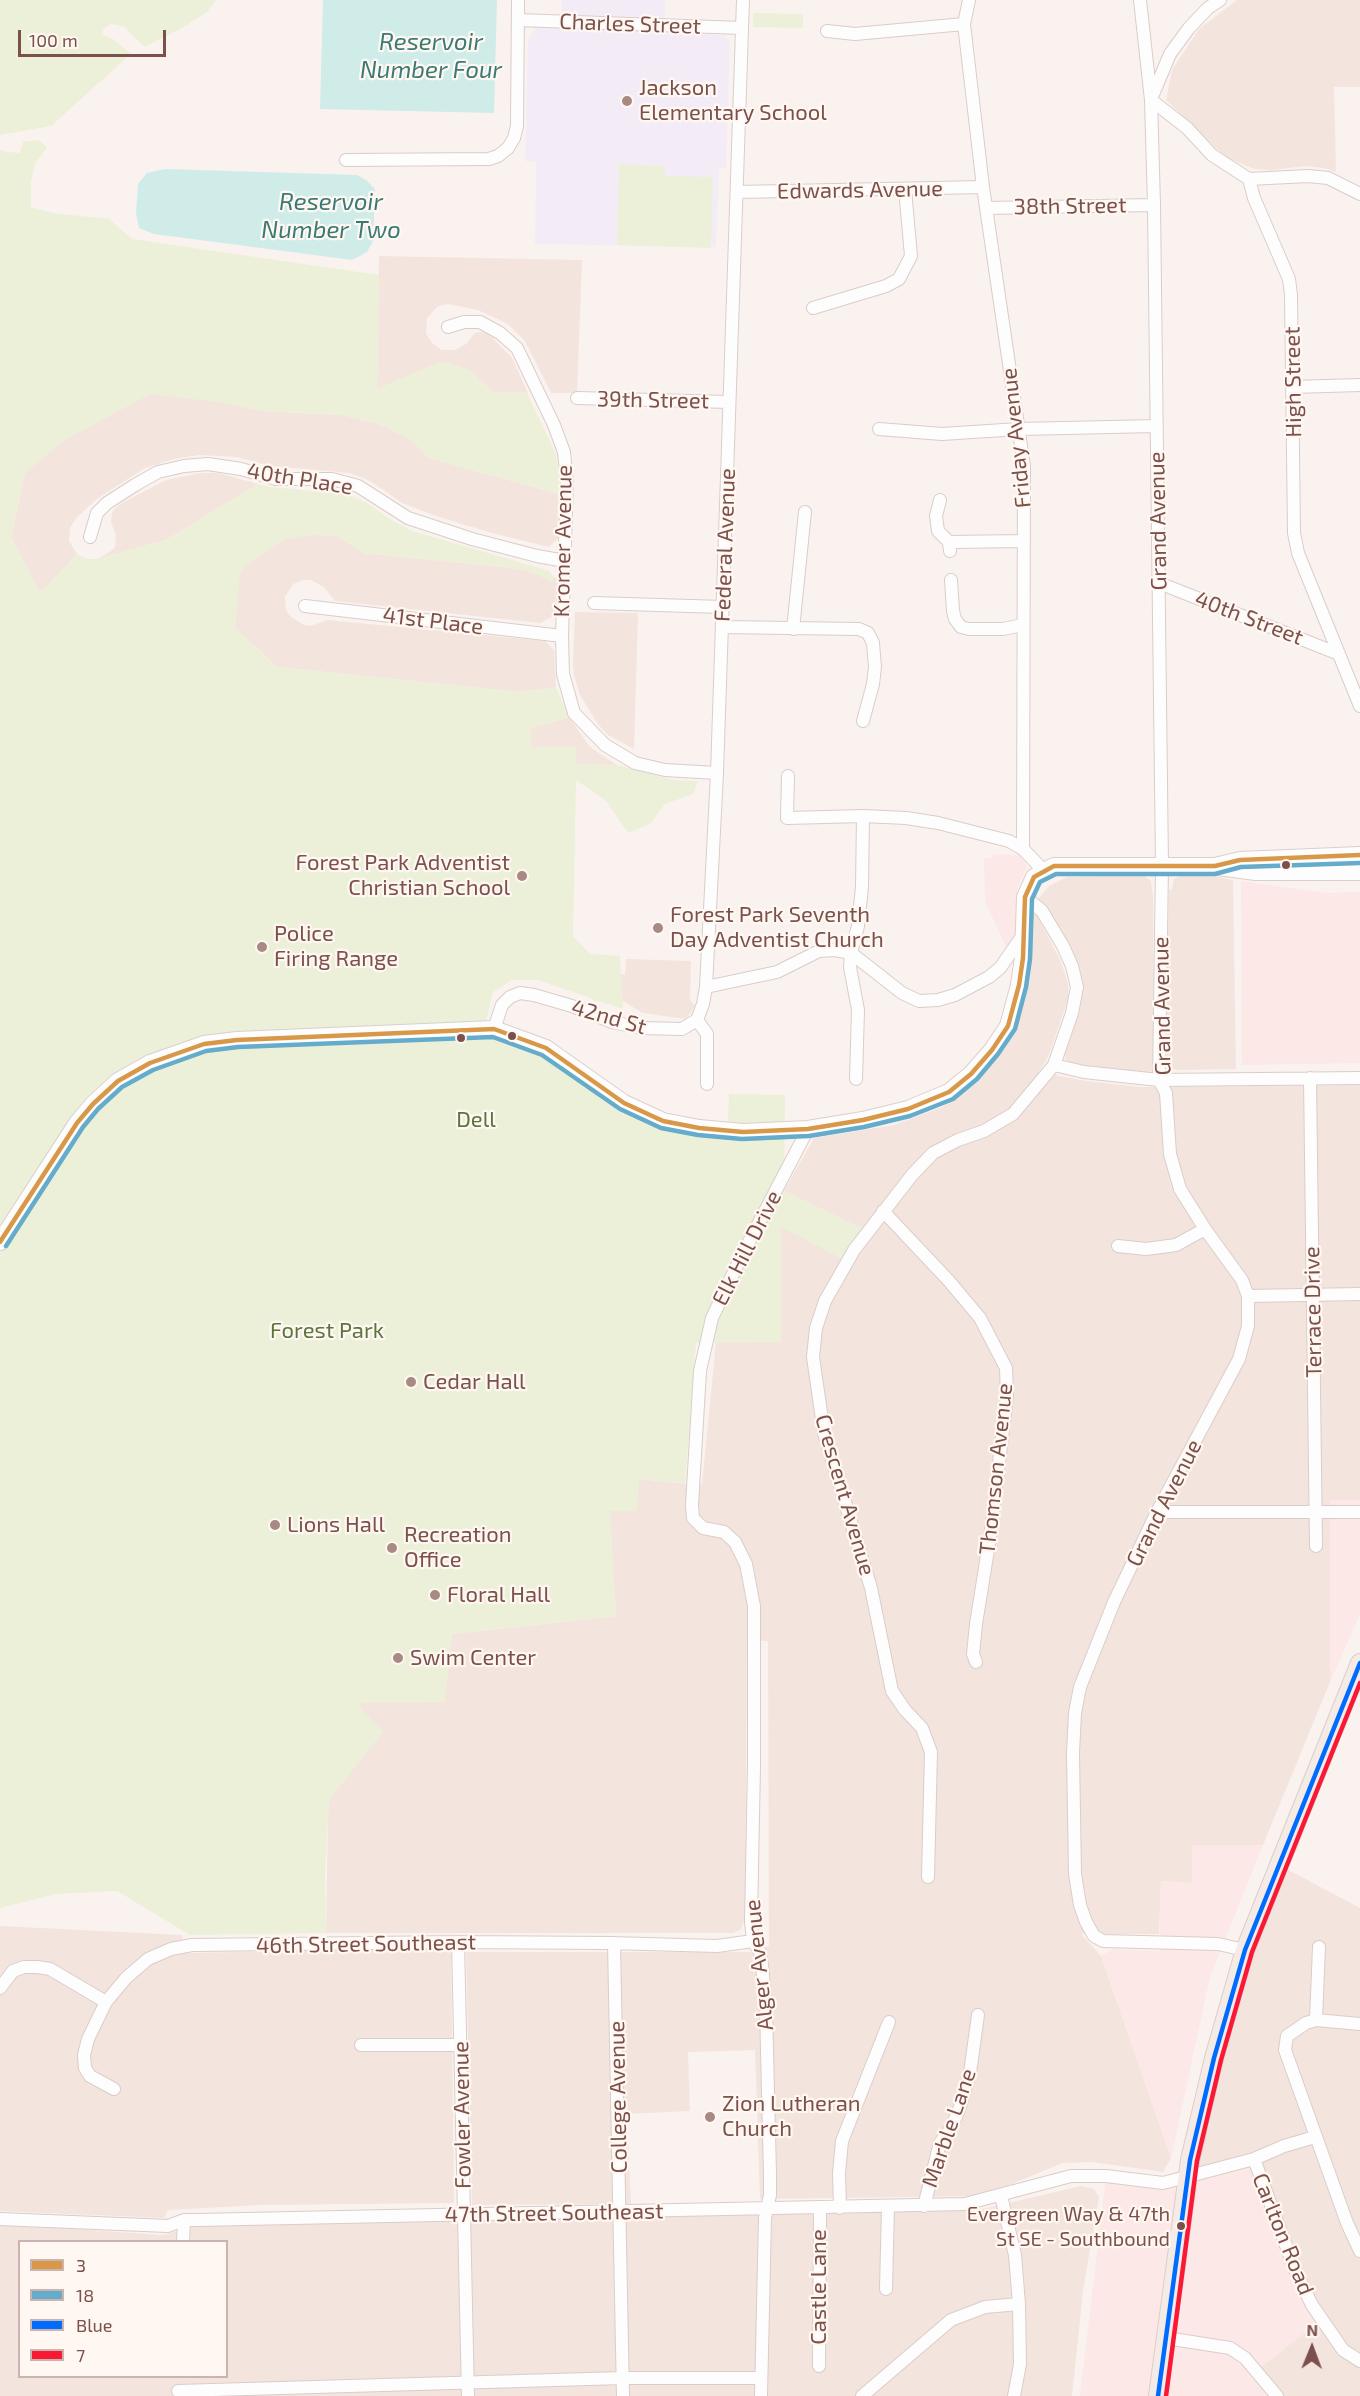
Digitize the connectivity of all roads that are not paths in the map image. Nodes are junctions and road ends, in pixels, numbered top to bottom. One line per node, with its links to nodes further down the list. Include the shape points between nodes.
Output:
1 (518, 0): 6 (street)
2 (743, 0): 8 (street, Federal Avenue)
3 (969, 0): 7 (street, Friday Avenue)
4 (1140, 0): 10 (street, Grand Avenue)
5 (1220, 0): 10 (street, via 1189,28 1170,54)
6 (518, 20): 8 (street, Charles Street); 11 (street, via 516,133 508,148 489,159)
7 (964, 24): 9 (street, via 855,34); 13 (street, Friday Avenue)
8 (742, 28): 15 (street, Federal Avenue)
9 (827, 31)
10 (1151, 100): 12 (street, via 1212,154); 17 (street, Grand Avenue)
11 (346, 160)
12 (1249, 179): 16 (street, via 1328,178); 22 (street, High Street, via 1288,279)
13 (983, 187): 14 (street, Edwards Avenue); 18 (street, Friday Avenue)
14 (905, 189): 15 (street, Edwards Avenue); 19 (street, via 911,256 899,279)
15 (737, 192): 24 (street, Federal Avenue)
16 (1360, 194)
17 (1154, 205): 18 (street, 38th Street); 25 (street, Grand Avenue)
18 (986, 208): 27 (street, Friday Avenue)
19 (813, 308)
20 (448, 327): 32 (street, Kromer Avenue, via 480,322 517,348 564,452)
21 (1360, 386): 22 (street)
22 (1293, 387): 42 (street, High Street, via 1294,533 1298,553)
23 (577, 398): 24 (street, 39th Street)
24 (729, 402): 37 (street, Federal Avenue)
25 (1156, 426): 27 (street); 34 (street, Grand Avenue)
26 (879, 429): 27 (street, via 942,434)
27 (1019, 429): 31 (street, Friday Avenue, via 1025,492)
28 (940, 500): 31 (street, via 938,531 950,547)
29 (805, 512): 40 (street)
30 (90, 537): 32 (street, 40th Place, via 97,513 135,485 158,472 208,464 276,479 332,480 358,486 408,518 472,539)
31 (1024, 541): 38 (street, Friday Avenue)
32 (564, 561): 41 (street, Kromer Avenue)
33 (951, 580): 38 (street, via 953,611 961,627 1003,629)
34 (1159, 583): 42 (street, 40th Street); 50 (street, Grand Avenue)
35 (594, 603): 37 (street)
36 (305, 606): 41 (street, 41st Place)
37 (723, 606): 39 (street, Federal Avenue)
38 (1023, 625): 48 (street, Friday Avenue)
39 (722, 627): 40 (street); 45 (street, Federal Avenue)
40 (793, 629): 44 (street, via 859,629 868,633 875,667)
41 (562, 636): 45 (street, Kromer Avenue, via 563,674 574,713 605,746 634,763 665,770)
42 (1339, 654): 43 (street, High Street)
43 (1360, 706)
44 (863, 721)
45 (717, 773): 57 (street, Federal Avenue)
46 (788, 776): 47 (street, via 787,818)
47 (863, 816): 48 (street, via 938,824 999,838); 56 (street, via 862,888)
48 (1023, 849): 52 (street)
49 (1360, 855): 51 (main road)
50 (1162, 864): 51 (main road, via 1215,866 1240,860); 52 (main road, via 1054,866); 64 (street, Grand Avenue)
51 (1305, 865): 53 (main road)
52 (1044, 871): 54 (main road, via 1034,877)
53 (1360, 872)
54 (1024, 897): 55 (main road); 60 (street, Crescent Avenue, via 1042,911 1063,946 1077,987)
55 (1024, 934): 56 (street, via 989,977 938,1000 920,1001 902,993); 66 (main road, via 1019,985 1008,1026 971,1074 949,1092 908,1109)
56 (851, 953): 57 (street, via 819,951 777,972); 63 (street, via 858,1010)
57 (706, 987): 58 (street, Federal Avenue)
58 (697, 1020): 59 (street, 42nd St, via 682,1029 641,1028 520,993 502,1005); 65 (street, via 707,1034)
59 (494, 1029): 66 (main road, via 546,1048 624,1103 663,1121 743,1132); 69 (main road, via 237,1040 204,1044 150,1063 118,1081 93,1104)
60 (1054, 1065): 64 (street); 67 (street, Crescent Avenue, via 1013,1114 933,1153)
61 (1310, 1078): 62 (street); 64 (street); 72 (street, Terrace Drive)
62 (1360, 1078)
63 (856, 1079)
64 (1159, 1080): 68 (street, Grand Avenue, via 1166,1093 1170,1154 1180,1189)
65 (706, 1084)
66 (808, 1130): 78 (street, Elk Hill Drive, via 712,1318 700,1371 693,1518 703,1528 724,1532 735,1542 746,1564)
67 (883, 1211): 79 (street, Thomson Avenue, via 980,1318 1006,1368 1007,1396 976,1624); 81 (street, Crescent Avenue, via 854,1250 825,1301 816,1328 813,1357 824,1432 871,1588 892,1692 922,1728 931,1752)
68 (1205, 1229): 70 (street, via 1176,1245 1146,1250); 73 (street, Grand Avenue, via 1242,1280)
69 (0, 1242)
70 (1118, 1246)
71 (1360, 1294): 72 (street)
72 (1314, 1295): 73 (street); 76 (street, Terrace Drive)
73 (1248, 1296): 74 (street, Grand Avenue, via 1248,1326 1239,1359)
74 (1157, 1512): 76 (street); 86 (street, Grand Avenue, via 1114,1602 1078,1694 1072,1833 1076,1887 1086,1922 1103,1941 1218,1944)
75 (1360, 1512): 76 (street)
76 (1315, 1513): 77 (street, Terrace Drive)
77 (1316, 1546)
78 (754, 1606): 82 (street, Alger Avenue)
79 (976, 1662)
80 (1360, 1663): 86 (main road)
81 (928, 1877)
82 (753, 1941): 84 (street, 46th Street Southeast, via 717,1946); 104 (street, Alger Avenue, via 760,1952 766,2009 770,2174)
83 (458, 1942): 84 (street, 46th Street Southeast); 88 (street, 46th Street Southeast, via 192,1945 148,1959); 94 (street, Fowler Avenue)
84 (614, 1943): 105 (street, College Avenue)
85 (1318, 1947): 90 (street)
86 (1245, 1950): 98 (main road, via 1214,2058)
87 (0, 1988): 88 (street, via 14,1971 37,1967 50,1969)
88 (106, 2002): 95 (street, 46th Street Southeast, via 88,2039 85,2068 90,2076)
89 (978, 2015): 100 (street, Marble Lane, via 970,2073 959,2110 940,2143)
90 (1316, 2020): 92 (street); 96 (street, via 1306,2022 1287,2036 1285,2050)
91 (889, 2022): 103 (street, via 842,2141)
92 (1360, 2024)
93 (360, 2045): 94 (street)
94 (461, 2045): 106 (street, Fowler Avenue)
95 (114, 2089)
96 (1316, 2137): 97 (street, 47th Street Southeast); 110 (street)
97 (1254, 2160): 98 (street, 47th Street Southeast); 114 (street, Carlton Road, via 1312,2305 1343,2350)
98 (1187, 2177): 99 (street, 47th Street Southeast, via 1163,2183 1071,2176); 113 (main road)
99 (1001, 2196): 100 (street, 47th Street Southeast, via 965,2204); 112 (street, via 1014,2255)
100 (924, 2206): 101 (street, 47th Street Southeast)
101 (888, 2207): 103 (street, 47th Street Southeast); 111 (street)
102 (820, 2208): 103 (street, 47th Street Southeast); 104 (street, 47th Street Southeast); 115 (street, Castle Lane)
103 (840, 2208)
104 (767, 2209): 105 (street, 47th Street Southeast); 118 (street, Alger Avenue)
105 (620, 2212): 106 (street, 47th Street Southeast); 117 (street, College Avenue)
106 (463, 2214): 108 (street, 47th Street Southeast); 119 (street, Fowler Avenue)
107 (0, 2219): 108 (street, 47th Street Southeast, via 168,2226)
108 (184, 2220): 109 (street)
109 (183, 2240)
110 (1360, 2251)
111 (886, 2289)
112 (1019, 2304): 123 (street, via 985,2307 951,2320); 124 (street, via 1020,2364)
113 (1166, 2338): 125 (main road); 126 (street, via 1230,2348 1245,2358)
114 (1360, 2361)
115 (819, 2366)
116 (178, 2378): 120 (street)
117 (623, 2378): 118 (street); 119 (street); 121 (street, College Avenue)
118 (762, 2378): 122 (street, Alger Avenue)
119 (468, 2390): 120 (street)
120 (177, 2393)
121 (623, 2396)
122 (761, 2396)
123 (862, 2396)
124 (1014, 2396)
125 (1158, 2396)
126 (1277, 2396)

